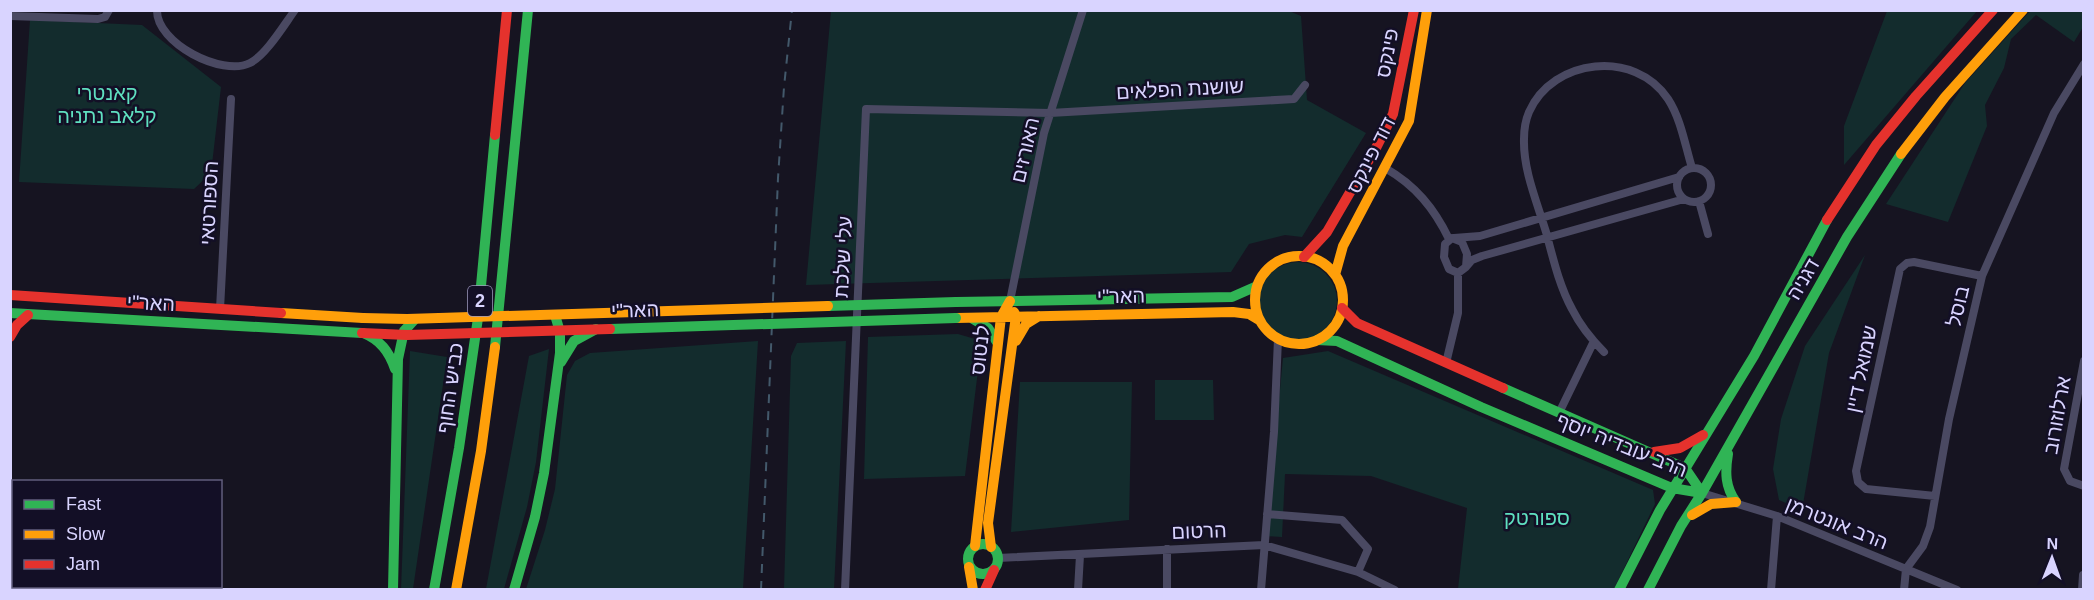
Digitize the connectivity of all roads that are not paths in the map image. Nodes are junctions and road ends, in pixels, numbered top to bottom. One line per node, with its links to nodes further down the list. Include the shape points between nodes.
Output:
1 (109, 10): 11 (street, via 99,19)
2 (157, 10): 3 (street, via 162,29 178,44 220,66 252,62)
3 (295, 10)
4 (507, 10): 88 (main road, כביש החוף / 2, via 477,329)
5 (528, 10): 89 (main road, כביש החוף / 2, via 499,321)
6 (1083, 10): 16 (street, האורזים)
7 (1414, 10): 26 (main road, פינקס, via 1393,114 1327,232)
8 (1427, 10): 17 (main road, דוד פינקס, via 1409,121)
9 (1993, 10): 61 (main road, דגניה, via 1876,145 1824,225)
10 (2023, 10): 62 (main road, דגניה, via 1945,97 1896,160 1847,237)
11 (34, 14): 12 (street)
12 (10, 16)
13 (2084, 64): 30 (street, בוסל, via 2054,114)
14 (1305, 86): 16 (street, שושנת הפלאים, via 1294,99)
15 (231, 99): 35 (street, הספורטאי)
16 (1050, 113): 33 (street, האורזים); 91 (street, עלי שלכת, via 866,109)
17 (1385, 168): 25 (street, via 1422,197); 29 (main road, דוד פינקס, via 1343,246)
18 (1692, 168): 19 (street); 21 (street, via 1705,171 1711,180 1710,193); 22 (street, via 1668,99 1650,80 1629,69 1606,65 1582,68 1560,77 1542,92 1529,113 1524,138)
19 (1679, 177): 20 (street, via 1677,188); 22 (street)
20 (1684, 199): 21 (street); 24 (street)
21 (1700, 201): 23 (street)
22 (1542, 218): 24 (street); 25 (street, via 1478,237)
23 (1707, 234)
24 (1547, 237): 27 (street, via 1480,256); 52 (street, via 1565,295)
25 (1452, 238): 27 (street, via 1466,248); 28 (street, via 1444,249 1444,260 1451,271)
26 (1304, 257): 29 (main road, via 1320,262); 31 (main road, via 1273,265)
27 (1466, 267): 28 (street)
28 (1458, 273): 57 (street, via 1458,313)
29 (1335, 275): 34 (main road, via 1341,287)
30 (1982, 276): 69 (street, בוסל); 69 (street, שמואל דיין, via 1914,262 1900,269 1856,471 1858,482 1866,489)
31 (1257, 286): 33 (main road, האר"י, via 1232,297); 44 (main road)
32 (10, 296): 35 (main road, האר"י)
33 (1010, 301): 38 (main road, האר"י, bridge); 39 (main road, לנטוס); 41 (main road, לנטוס)
34 (1342, 308): 51 (main road, via 1334,327); 57 (main road, הרב עובדיה יוסף, via 1357,323)
35 (220, 309): 43 (main road, האר"י, bridge)
36 (10, 313): 37 (main road, האר"י)
37 (28, 315): 47 (main road, האר"י); 49 (main road)
38 (555, 315): 43 (main road, האר"י, bridge); 46 (main road, bridge)
39 (1016, 316): 40 (main road, האר"י); 41 (main road, האר"י); 54 (main road, לנטוס)
40 (1039, 316): 44 (main road, האר"י, via 1233,312); 54 (main road, via 1021,330)
41 (1001, 317): 42 (main road, האר"י); 53 (main road, לנטוס)
42 (970, 318): 45 (main road, האר"י, bridge); 53 (main road, via 988,327)
43 (415, 319): 48 (main road, bridge)
44 (1259, 320): 50 (main road)
45 (596, 329): 46 (main road, האר"י, bridge); 58 (main road, bridge, via 573,342)
46 (560, 330): 48 (main road, האר"י, bridge); 58 (main road)
47 (362, 333): 48 (main road, האר"י, bridge); 59 (main road, via 384,346 391,356)
48 (402, 335): 59 (main road)
49 (10, 337)
50 (1278, 339): 51 (main road, via 1298,344); 72 (street)
51 (1317, 340): 65 (main road, הרב עובדיה יוסף, via 1337,341)
52 (1594, 341): 55 (street); 60 (street)
53 (998, 345): 76 (main road, לנטוס)
54 (1011, 349): 77 (main road, לנטוס, via 988,523)
55 (1604, 352)
56 (2084, 361): 66 (street, ארלוזורוב, via 2064,461 2065,475)
57 (1446, 363): 60 (main road, הרב עובדיה יוסף)
58 (558, 374): 90 (main road, via 540,495)
59 (397, 381): 87 (main road)
60 (1559, 413): 63 (main road, הרב עובדיה יוסף)
61 (1708, 432): 63 (main road, via 1672,452); 64 (main road, דגניה)
62 (1730, 445): 68 (main road, דגניה); 70 (main road, via 1726,486)
63 (1646, 451): 64 (main road, הרב עובדיה יוסף)
64 (1685, 468): 67 (main road, דגניה); 68 (main road, הרב עובדיה יוסף)
65 (1651, 479): 67 (main road, הרב עובדיה יוסף); 71 (main road, via 1660,491)
66 (2084, 486)
67 (1672, 488): 68 (main road, הרב עובדיה יוסף); 71 (main road, דגניה)
68 (1702, 493): 70 (street, הרב אונטרמן); 74 (main road, דגניה)
69 (1935, 496): 82 (street, בוסל, via 1923,546)
70 (1736, 502): 73 (street, הרב אונטרמן); 74 (main road, via 1701,508)
71 (1660, 510): 98 (main road, דגניה)
72 (1267, 514): 75 (street); 84 (street, via 1342,520 1368,549)
73 (1777, 516): 82 (street, הרב אונטרמן); 100 (street)
74 (1681, 526): 99 (main road, דגניה)
75 (1264, 545): 78 (street, הרטום); 84 (street, הרטום); 96 (street)
76 (975, 546): 77 (main road); 81 (main road, via 968,558)
77 (991, 547): 80 (main road)
78 (1167, 549): 79 (street, הרטום); 95 (street)
79 (1080, 555): 80 (street, הרטום); 94 (street)
80 (998, 558): 83 (main road)
81 (969, 566): 83 (main road, via 981,574); 92 (main road)
82 (1906, 569): 101 (street); 102 (street, הרב אונטרמן)
83 (994, 570): 93 (main road)
84 (1358, 573): 86 (street, הרטום)
85 (2083, 575): 103 (street)
86 (1376, 586): 97 (street, הרטום)
87 (393, 590)
88 (434, 590)
89 (456, 590)
90 (514, 590)
91 (845, 590)
92 (974, 590)
93 (985, 590)
94 (1078, 590)
95 (1167, 590)
96 (1261, 590)
97 (1395, 590)
98 (1619, 590)
99 (1648, 590)
100 (1771, 590)
101 (1904, 590)
102 (1957, 590)
103 (2082, 590)

